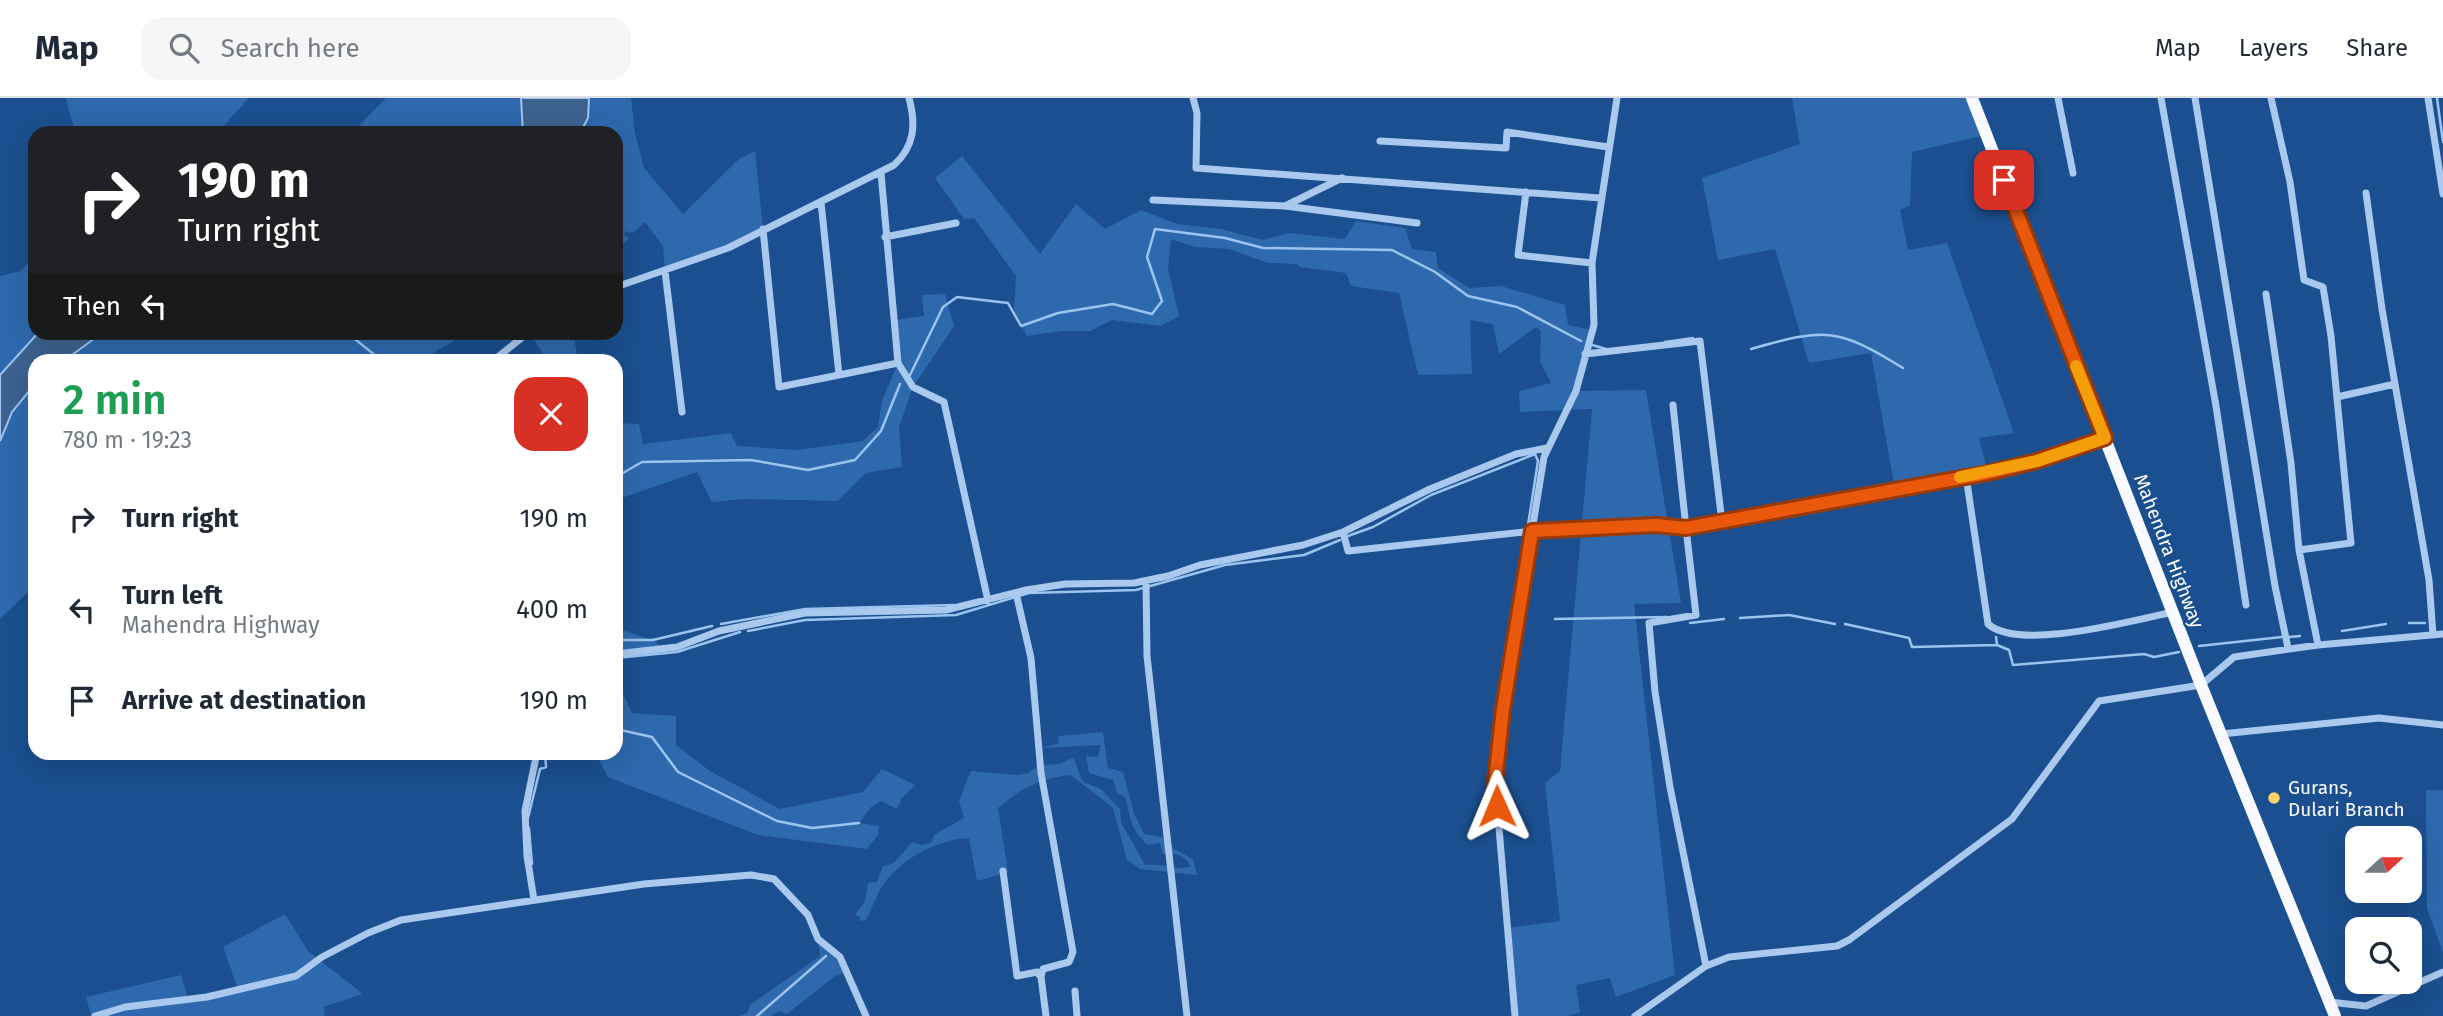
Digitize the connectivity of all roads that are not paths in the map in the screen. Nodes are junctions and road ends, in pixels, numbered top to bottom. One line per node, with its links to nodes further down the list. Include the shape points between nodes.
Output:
1 (909, 98): 12 (street, via 915,129 901,159)
2 (1193, 98): 14 (street, via 1196,169)
3 (1617, 98): 11 (street)
4 (1972, 98): 39 (highway, Mahendra Highway)
5 (2058, 98): 13 (street)
6 (2161, 98): 50 (street, via 2216,405)
7 (2195, 98): 55 (street)
8 (2271, 98): 36 (street, via 2290,182 2304,280 2323,287)
9 (2428, 98): 17 (street)
10 (1380, 141): 11 (street, via 1506,148 1507,132)
11 (1608, 147): 18 (street)
12 (881, 173): 20 (street); 25 (street)
13 (2073, 173)
14 (1342, 178): 15 (street); 21 (street)
15 (1526, 192): 18 (street); 26 (street, via 1518,254)
16 (2366, 193): 35 (street)
17 (2443, 194)
18 (1600, 198): 26 (street)
19 (1153, 200): 21 (street)
20 (821, 202): 24 (street); 34 (street)
21 (1284, 206): 23 (street)
22 (956, 223): 25 (street)
23 (1417, 223)
24 (763, 229): 27 (street, via 728,248); 34 (street, via 779,387)
25 (885, 237): 33 (street)
26 (1592, 263): 32 (street, via 1594,325)
27 (665, 271): 28 (street); 38 (street)
28 (623, 285)
29 (2266, 294): 46 (street)
30 (519, 340): 31 (street)
31 (502, 354)
32 (1585, 354): 40 (street, via 1576,391); 42 (street, via 1700,341)
33 (898, 363): 34 (street); 49 (street, via 913,387 944,402)
34 (839, 375)
35 (2395, 384): 36 (street); 53 (street, via 2429,580)
36 (2337, 397): 46 (street, via 2351,543)
37 (1673, 405): 43 (street)
38 (682, 412)
39 (2105, 438): 41 (street, via 2037,461); 51 (highway, Mahendra Highway)
40 (1547, 448): 44 (street); 45 (street, via 1516,454 1430,489)
41 (1966, 476): 42 (street); 51 (street, via 1988,624 1997,632 2062,632)
42 (1722, 522): 43 (street)
43 (1686, 528): 44 (street, via 1656,525); 63 (street, via 1696,615 1649,623 1670,787)
44 (1532, 531): 45 (street, via 1348,551); 73 (street, via 1495,781)
45 (1343, 532): 47 (street)
46 (2299, 550): 54 (street)
47 (1146, 580): 48 (street, via 1065,584); 72 (street, via 1147,656)
48 (1016, 593): 49 (street); 65 (street, via 1031,658 1041,773 1073,952 1069,962 1043,969)
49 (988, 601): 56 (street, via 946,610 805,613 719,631 677,647)
50 (2246, 606)
51 (2174, 612): 57 (highway, Mahendra Highway)
52 (2443, 634): 53 (street)
53 (2433, 635): 54 (street)
54 (2318, 645): 55 (street)
55 (2288, 648): 57 (street, via 2234,657)
56 (623, 653)
57 (2201, 685): 59 (highway, Mahendra Highway); 63 (street, via 2099,701 2012,819 1838,946 1730,957)
58 (2443, 725): 59 (street, via 2379,718)
59 (2221, 734): 67 (highway, Mahendra Highway)
60 (535, 760): 62 (street, via 525,811)
61 (1003, 871): 65 (street, via 1017,976 1037,972)
62 (534, 900): 68 (street, via 401,920 345,945 296,976); 69 (street, via 657,883 751,875 774,879 808,915 818,939 840,957)
63 (1706, 966): 74 (street)
64 (2443, 972): 67 (street, via 2366,1006)
65 (1041, 977): 70 (street)
66 (1075, 991): 71 (street)
67 (2329, 1002): 75 (highway, Mahendra Highway)
68 (95, 1016)
69 (866, 1016)
70 (1046, 1016)
71 (1077, 1016)
72 (1187, 1016)
73 (1515, 1016)
74 (1635, 1016)
75 (2335, 1016)

